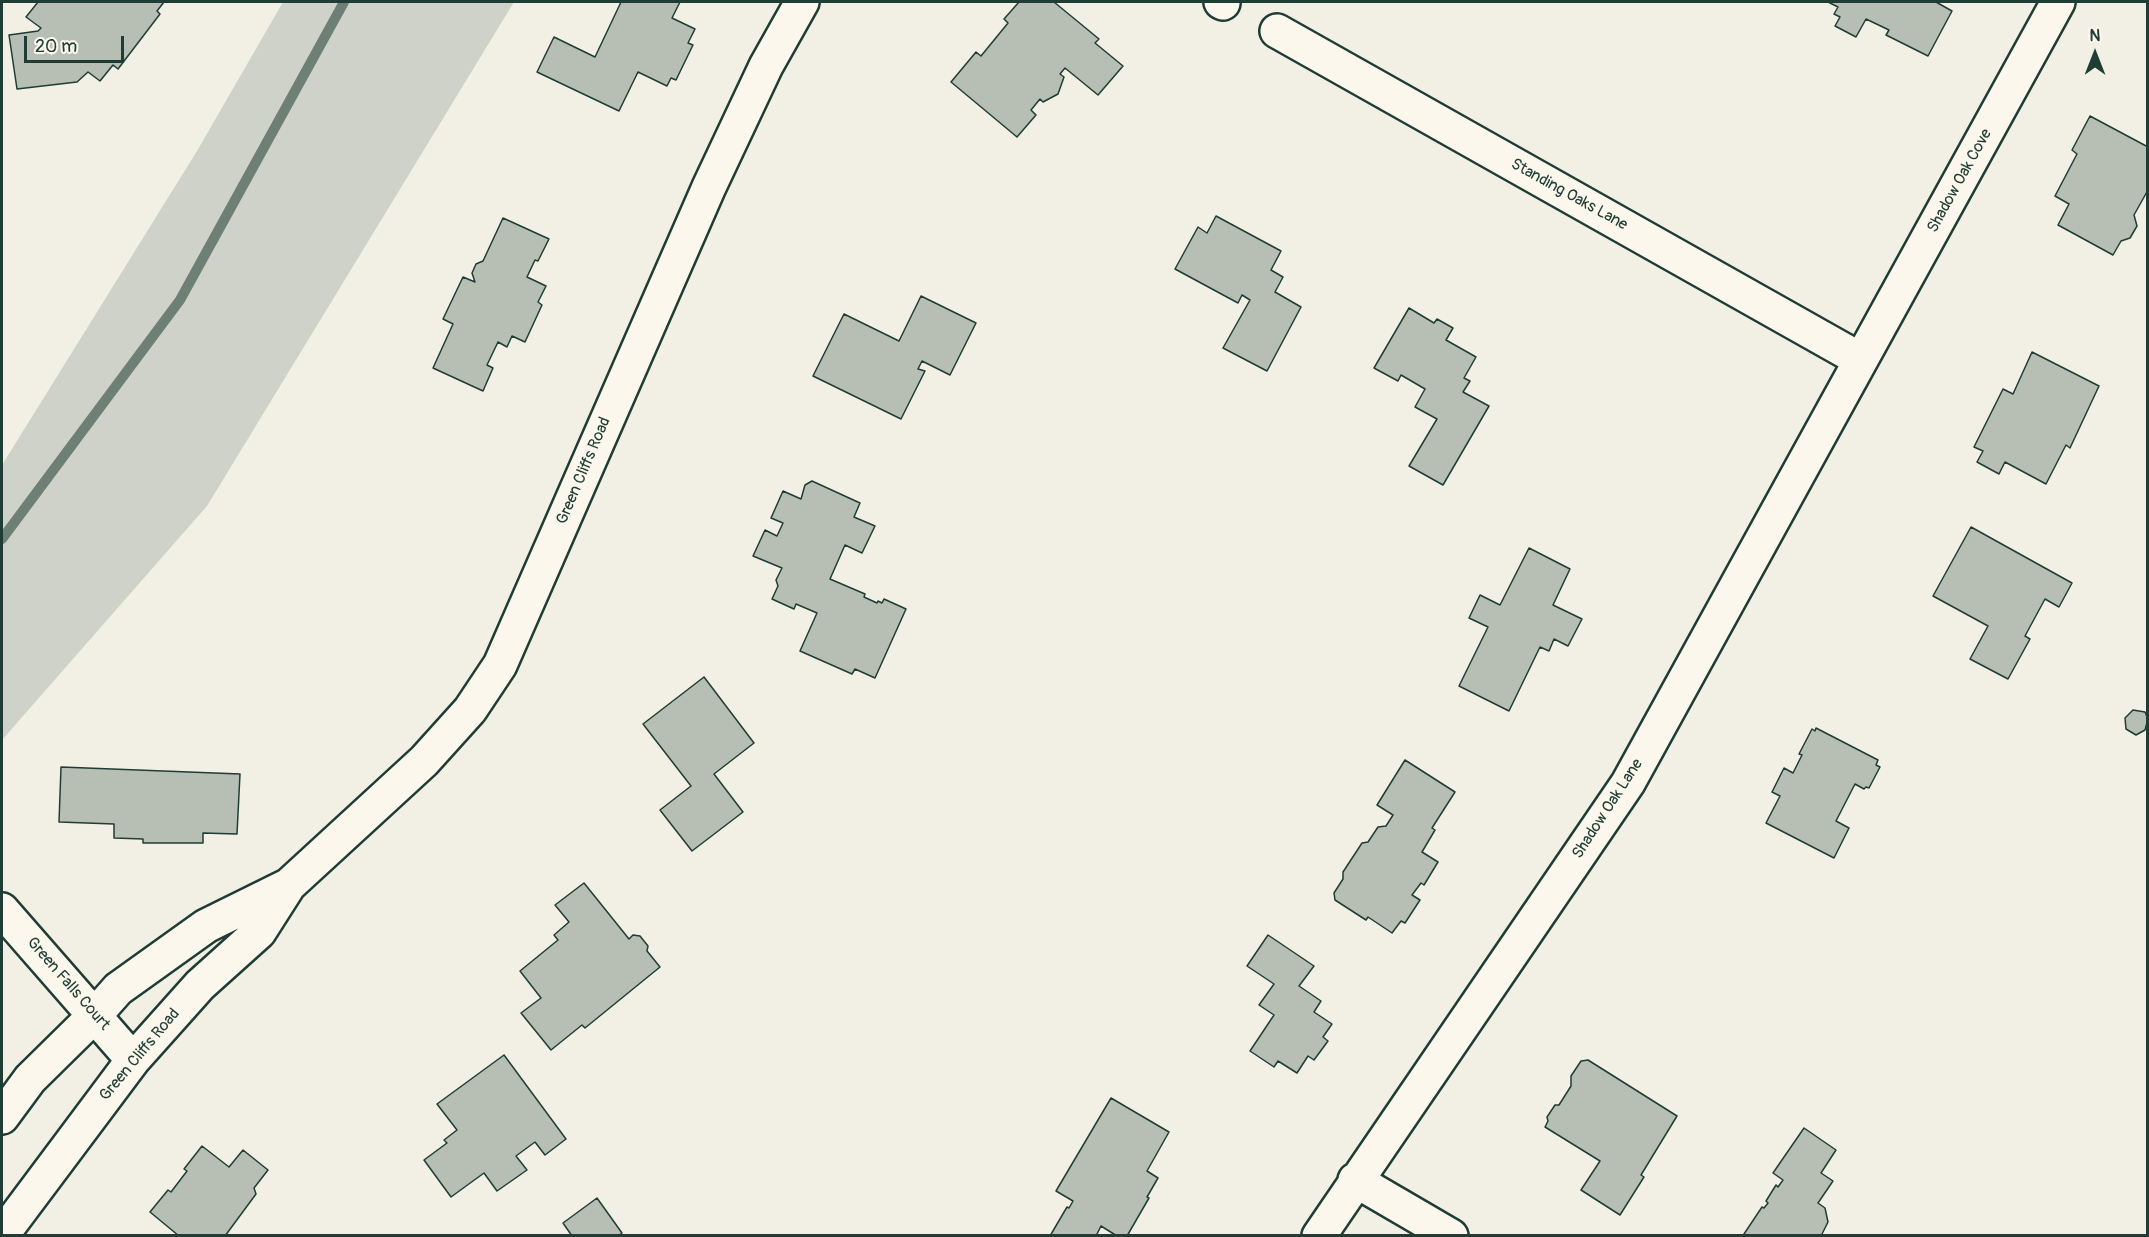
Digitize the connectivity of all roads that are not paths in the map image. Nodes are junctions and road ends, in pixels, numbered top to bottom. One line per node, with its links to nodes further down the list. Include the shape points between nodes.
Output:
1 (802, 2): 5 (street, Green Cliffs Road, via 766,66 709,187 500,665 470,710 424,761)
2 (2058, 2): 4 (street, Shadow Oak Cove)
3 (1277, 31): 4 (street, Standing Oaks Lane)
4 (1862, 360): 10 (street, Shadow Oak Lane, via 1628,783)
5 (289, 885): 7 (street, Green Cliffs Road, via 206,926 118,989); 8 (street, Green Cliffs Road, via 259,932 200,985)
6 (2, 910): 7 (street, Green Falls Court)
7 (95, 1015): 8 (street, Green Falls Court); 9 (street, Green Cliffs Road, via 30,1079)
8 (133, 1060): 11 (street, Green Cliffs Road)
9 (2, 1117)
10 (1355, 1180): 12 (street, Shadow Oak Lane); 13 (street)
11 (2, 1235)
12 (1319, 1236)
13 (1451, 1236)

